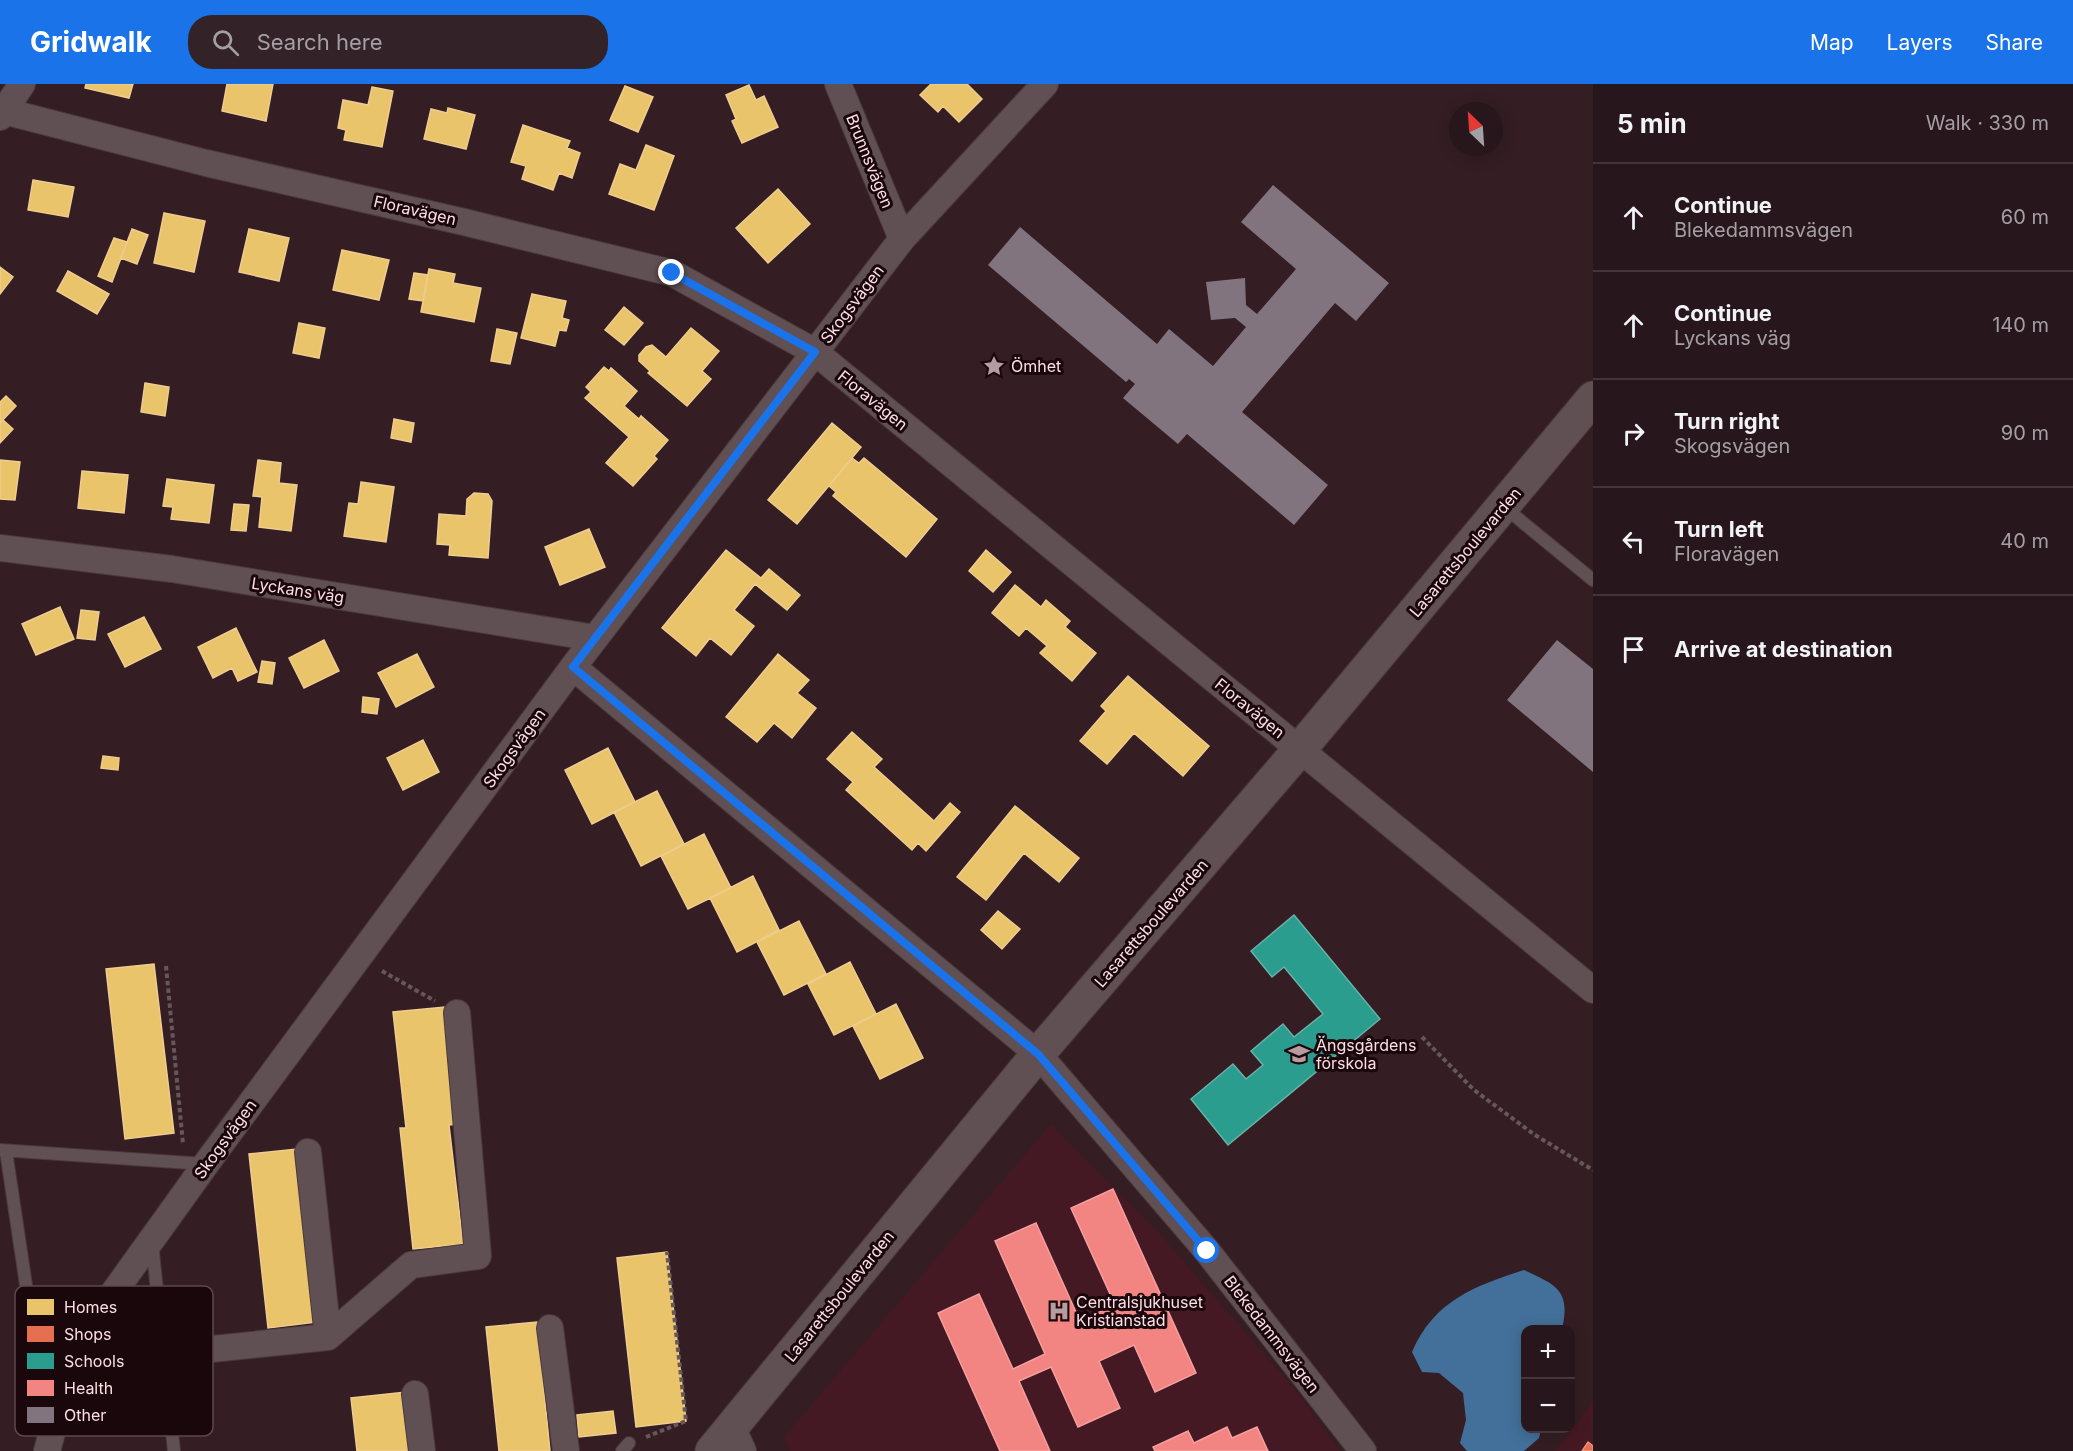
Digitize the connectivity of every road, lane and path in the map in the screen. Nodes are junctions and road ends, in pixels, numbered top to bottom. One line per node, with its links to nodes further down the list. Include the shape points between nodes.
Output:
1 (22, 84): 4 (street)
2 (838, 84): 5 (street, Brunnsvägen)
3 (1045, 84): 5 (street, Skogsvägen)
4 (1, 113): 6 (street, Floravägen, via 672,273)
5 (902, 239): 6 (street, Skogsvägen)
6 (815, 352): 11 (street, Skogsvägen); 13 (street, Floravägen)
7 (1593, 398): 8 (street, Lasarettsboulevarden)
8 (1503, 506): 10 (lane); 13 (street, Lasarettsboulevarden)
9 (0, 548): 11 (street, Lyckans väg, via 172,569)
10 (1593, 580)
11 (595, 638): 12 (street, Skogsvägen)
12 (573, 667): 14 (street, Skogsvägen); 19 (street)
13 (1300, 749): 16 (street, Floravägen); 19 (street, Lasarettsboulevarden)
14 (359, 957): 17 (path); 22 (street, Skogsvägen)
15 (166, 966): 22 (path)
16 (1593, 990)
17 (457, 1013): 30 (street, via 478,1256 411,1265)
18 (1422, 1037): 23 (path, via 1473,1090 1535,1135)
19 (1038, 1054): 34 (street, Lasarettsboulevarden); 39 (street, Blekedammsvägen, via 1207,1251)
20 (3, 1151): 22 (lane); 26 (lane)
21 (308, 1152): 30 (street)
22 (196, 1164): 24 (street, Skogsvägen)
23 (1593, 1170)
24 (152, 1239): 27 (street, Skogsvägen); 28 (lane)
25 (667, 1252): 35 (path, via 686,1421)
26 (24, 1286)
27 (118, 1286)
28 (157, 1286)
29 (550, 1328): 38 (street)
30 (328, 1337): 31 (street)
31 (213, 1349)
32 (415, 1394): 37 (street)
33 (172, 1436): 36 (lane)
34 (729, 1443)
35 (626, 1447)
36 (174, 1451)
37 (422, 1451)
38 (566, 1451)
39 (1363, 1451)

